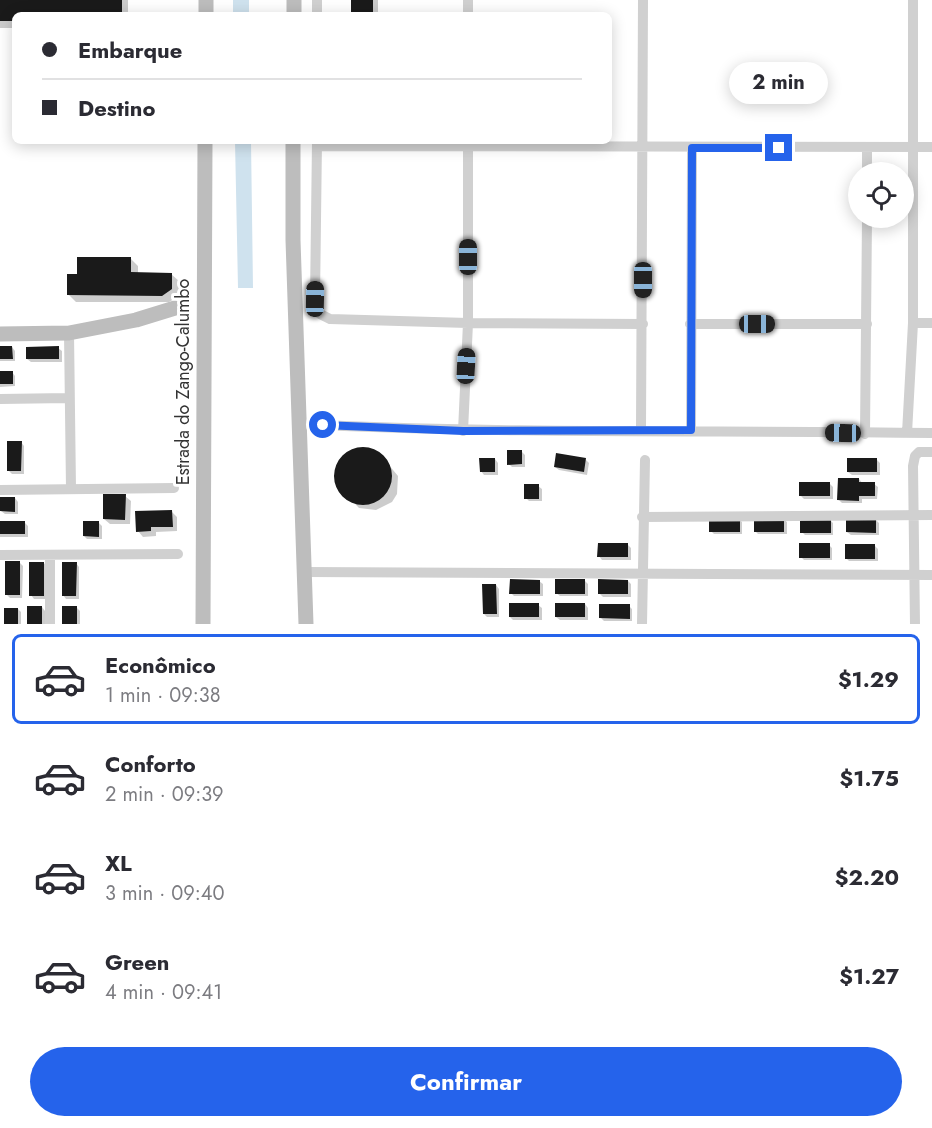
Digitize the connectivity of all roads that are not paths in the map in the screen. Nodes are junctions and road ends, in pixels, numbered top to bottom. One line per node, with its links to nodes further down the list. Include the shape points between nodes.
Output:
1 (643, 0): 7 (street)
2 (914, 0): 8 (street)
3 (205, 144): 48 (main road, Estrada do Zango-Calumbo)
4 (293, 144): 43 (main road)
5 (317, 144): 15 (street, via 315,299 320,314 330,318)
6 (468, 144): 7 (street); 15 (street)
7 (643, 147): 10 (street); 18 (street)
8 (913, 147): 9 (street); 11 (street); 16 (street)
9 (932, 147)
10 (692, 148): 11 (street); 19 (street)
11 (867, 148): 12 (street)
12 (867, 162)
13 (867, 228): 20 (street)
14 (175, 308): 21 (main road)
15 (468, 323): 18 (street); 28 (street)
16 (913, 323): 17 (street); 29 (street)
17 (932, 323)
18 (643, 324): 26 (street)
19 (690, 324): 20 (street); 27 (street)
20 (867, 324): 31 (street)
21 (69, 333): 22 (main road); 23 (street)
22 (0, 334)
23 (68, 398): 24 (street); 35 (street)
24 (0, 399)
25 (323, 425): 28 (street)
26 (640, 430): 27 (street); 28 (street)
27 (691, 430): 31 (street)
28 (463, 431)
29 (907, 433): 30 (street); 31 (street)
30 (932, 433)
31 (865, 434)
32 (932, 452): 37 (street, via 915,456)
33 (645, 460): 39 (street)
34 (174, 488): 35 (street)
35 (71, 489): 36 (street)
36 (0, 490)
37 (913, 515): 38 (street); 39 (street); 45 (street)
38 (932, 515)
39 (642, 517): 44 (street)
40 (178, 554): 42 (street)
41 (0, 555): 42 (street)
42 (50, 555): 47 (street)
43 (306, 572): 44 (street); 49 (main road)
44 (642, 573): 45 (street); 50 (street)
45 (915, 574): 46 (street); 51 (street)
46 (932, 575)
47 (50, 624)
48 (203, 624)
49 (306, 624)
50 (642, 624)
51 (915, 624)

